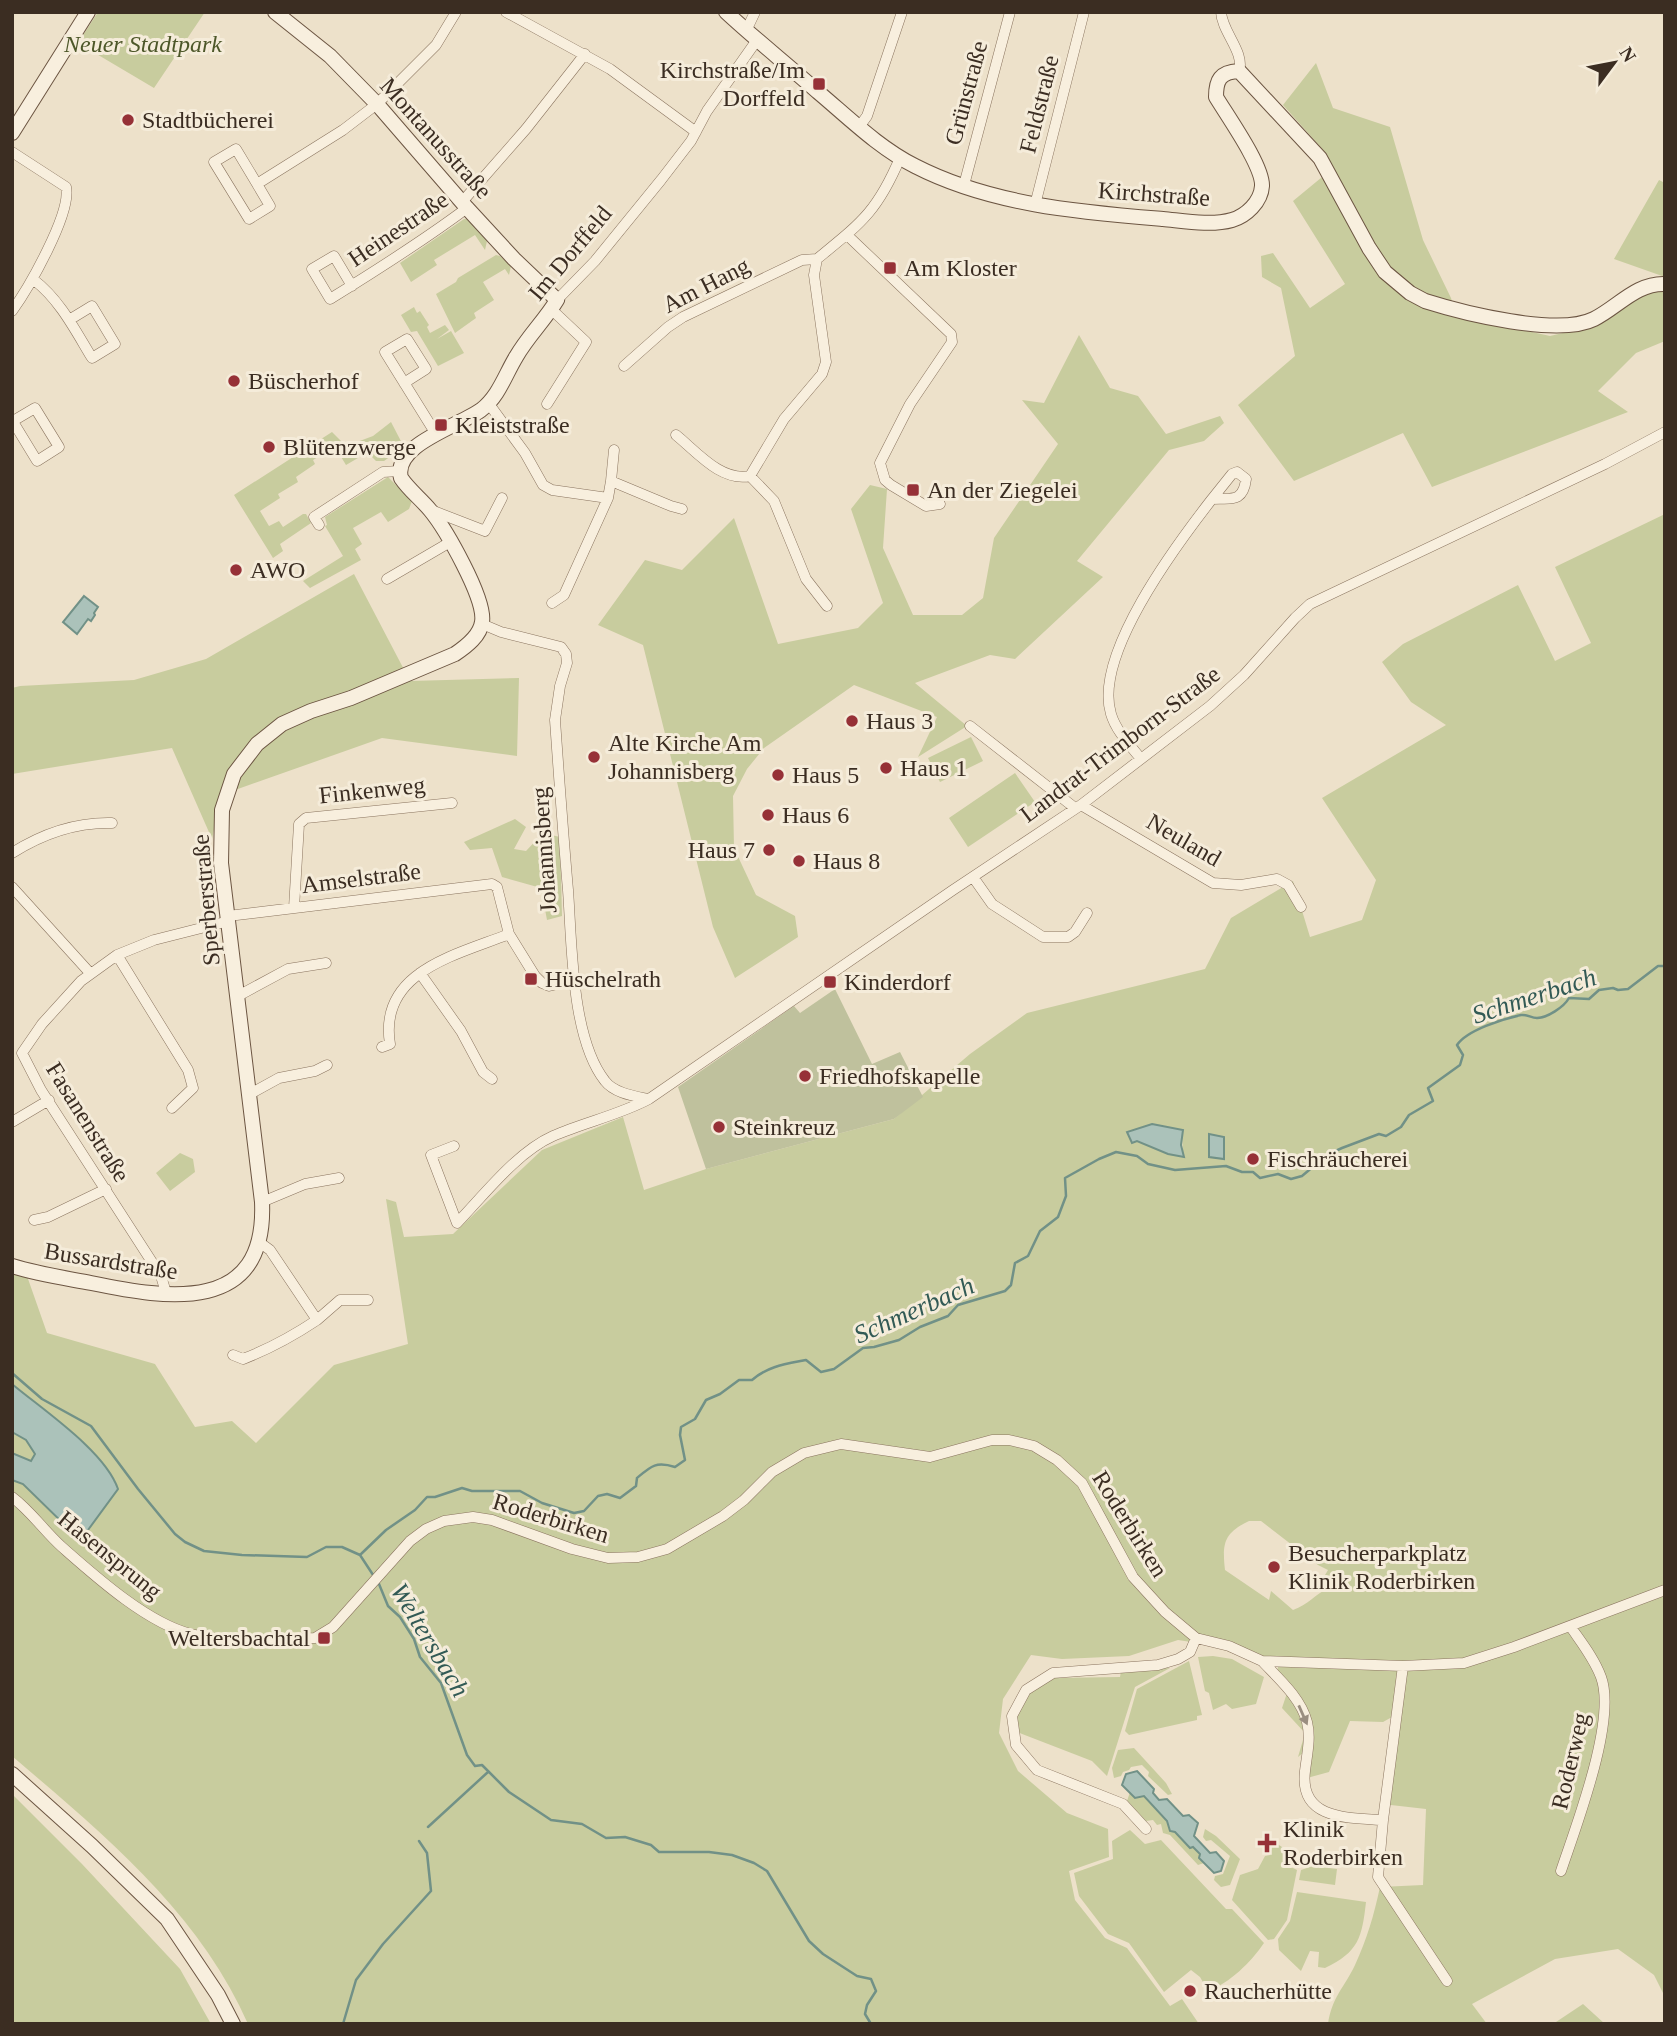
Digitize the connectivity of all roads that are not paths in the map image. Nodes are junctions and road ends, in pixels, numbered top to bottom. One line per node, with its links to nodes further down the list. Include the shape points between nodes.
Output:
1 (88, 12): 17 (street)
2 (275, 12): 14 (street, Montanusstraße, via 330,56)
3 (456, 12): 14 (street, via 436,45)
4 (506, 12): 12 (street)
5 (726, 12): 11 (street, Kirchstraße)
6 (755, 12): 11 (street, Im Dorffeld)
7 (902, 12): 15 (street)
8 (1010, 12): 21 (street, Grünstraße)
9 (1084, 12): 23 (street, Feldstraße)
10 (1221, 12): 13 (street, via 1239,59)
11 (752, 36): 15 (street, Kirchstraße); 16 (street, Im Dorffeld)
12 (585, 54): 16 (street); 22 (street, Heinestraße)
13 (1239, 71): 23 (street, Kirchstraße, via 1219,78 1216,97 1261,177 1261,193 1245,214 1215,222); 27 (street, via 1320,158 1385,272 1410,293 1541,327 1573,326 1593,320 1644,286)
14 (377, 104): 20 (street); 22 (street, Montanusstraße)
15 (859, 128): 19 (street, Kirchstraße)
16 (696, 132): 29 (street, Im Dorffeld, via 595,261)
17 (12, 133)
18 (12, 152): 26 (street, via 68,190)
19 (900, 158): 21 (street, Kirchstraße); 24 (street, via 881,198)
20 (257, 184): 20 (street, via 236,149 214,162 249,219 270,206)
21 (964, 185): 23 (street, Kirchstraße)
22 (465, 205): 28 (street, Heinestraße, via 433,233); 29 (street, Montanusstraße)
23 (1035, 205)
24 (847, 235): 25 (street); 47 (street, via 951,334 953,342 915,394 880,463 884,480 891,485 926,506)
25 (817, 259): 32 (street, Am Hang, via 802,260 683,317); 42 (street, via 814,275 826,362)
26 (34, 280): 30 (street); 31 (street)
27 (1665, 284)
28 (352, 286)
29 (554, 305): 34 (street, Im Dorffeld, via 521,348); 35 (street, via 586,342)
30 (12, 312)
31 (69, 320): 31 (street, via 93,358 116,344 92,306)
32 (624, 366)
33 (404, 383): 33 (street, via 426,369 407,339 385,352); 38 (street)
34 (489, 404): 38 (street, Im Dorffeld); 45 (street, via 543,485)
35 (547, 404)
36 (13, 420): 36 (street, via 37,461 59,447 34,408)
37 (1665, 432): 57 (street, Landrat-Trimborn-Straße, via 1310,604 1219,698)
38 (436, 434): 41 (street, Im Dorffeld, via 408,453)
39 (677, 435): 42 (street, via 722,472)
40 (614, 450): 43 (street)
41 (399, 471): 49 (street); 50 (street, via 383,472 314,517)
42 (750, 476): 54 (street, via 774,500 806,579)
43 (611, 481): 45 (street); 48 (street)
44 (502, 498): 49 (street, via 485,531)
45 (608, 498): 53 (street, via 564,594)
46 (1212, 499): 57 (street, via 1156,577 1127,631 1109,681 1111,716)
47 (940, 504)
48 (682, 509)
49 (430, 510): 51 (street)
50 (319, 525)
51 (452, 541): 52 (street); 55 (street, via 479,603)
52 (387, 579)
53 (552, 603)
54 (827, 606)
55 (482, 624): 67 (street, Sperberstraße, via 456,654 282,724 257,744 234,774 222,810 221,855); 73 (street, Johannisberg, via 561,647 566,654 555,720)
56 (970, 726): 59 (street, Neuland)
57 (1141, 759): 59 (street, Landrat-Trimborn-Straße)
58 (452, 803): 65 (street, Finkenweg, via 306,818 299,824)
59 (1078, 806): 62 (street, Landrat-Trimborn-Straße); 64 (street, Neuland, via 1213,883 1241,885 1277,879 1288,885)
60 (111, 823): 61 (street, via 60,830)
61 (12, 853)
62 (973, 877): 66 (street, via 992,904 1043,937 1068,937); 79 (street, Landrat-Trimborn-Straße)
63 (12, 887): 71 (street)
64 (1301, 907)
65 (294, 908): 67 (street, Amselstraße); 68 (street, Amselstraße, via 492,884 497,887)
66 (1087, 913)
67 (229, 919): 69 (street, Fasanenstraße); 74 (street, Sperberstraße)
68 (509, 934): 72 (street); 73 (street, via 542,983)
69 (117, 955): 71 (street, Fasanenstraße); 81 (street, via 188,1070 193,1088)
70 (326, 962): 74 (street, via 288,969)
71 (90, 973): 80 (street, Fasanenstraße, via 42,1024 22,1053)
72 (420, 973): 75 (street, via 398,994 388,1020 390,1044); 77 (street, via 461,1031 482,1072)
73 (575, 980): 79 (street, Johannisberg, via 584,1035 595,1065 612,1088)
74 (238, 996): 78 (street, Sperberstraße)
75 (382, 1046)
76 (327, 1065): 78 (street, via 279,1078)
77 (492, 1079)
78 (248, 1095): 86 (street, Sperberstraße)
79 (649, 1099): 83 (street, Landrat-Trimborn-Straße, via 551,1137 524,1155 457,1223 431,1155)
80 (49, 1100): 82 (street); 85 (street, Fasanenstraße)
81 (172, 1108)
82 (12, 1122)
83 (454, 1146)
84 (339, 1178): 86 (street, via 305,1184)
85 (106, 1189): 87 (street); 91 (street, Fasanenstraße, via 161,1276)
86 (262, 1202): 88 (street, Sperberstraße)
87 (34, 1220)
88 (259, 1242): 90 (street, Sperberstraße); 93 (street, via 270,1250)
89 (12, 1266): 91 (street, Bussardstraße)
90 (240, 1273): 91 (street, Bussardstraße, via 202,1294)
91 (167, 1296)
92 (368, 1300): 93 (street, via 340,1300)
93 (317, 1320): 94 (street, via 252,1356)
94 (233, 1355)
95 (12, 1497): 98 (street, Hasensprung, via 60,1545 150,1616 189,1634 216,1638)
96 (1665, 1590): 97 (street)
97 (1570, 1626): 101 (street, via 1464,1663); 105 (street, Roderweg, via 1602,1678 1605,1712 1577,1826)
98 (315, 1638): 99 (street, Roderbirken, via 334,1627 410,1541 444,1521 492,1520 572,1549 608,1558 638,1558 667,1549 723,1516 772,1472 804,1453 841,1444 930,1457 992,1440 1034,1446 1082,1483 1133,1577)
99 (1196, 1638): 100 (street, Roderbirken); 104 (street, via 1191,1652 1158,1665 1053,1673 1026,1690 1012,1716 1016,1745 1037,1770 1123,1804)
100 (1262, 1661): 101 (street, Roderbirken); 103 (street, Roderbirken, one-way to 103, via 1307,1719 1304,1787 1313,1806)
101 (1403, 1666): 103 (street)
102 (12, 1774): 107 (street, via 167,1919)
103 (1383, 1821): 106 (street, via 1378,1877)
104 (1146, 1829)
105 (1560, 1871)
106 (1447, 1982)
107 (233, 2024)

